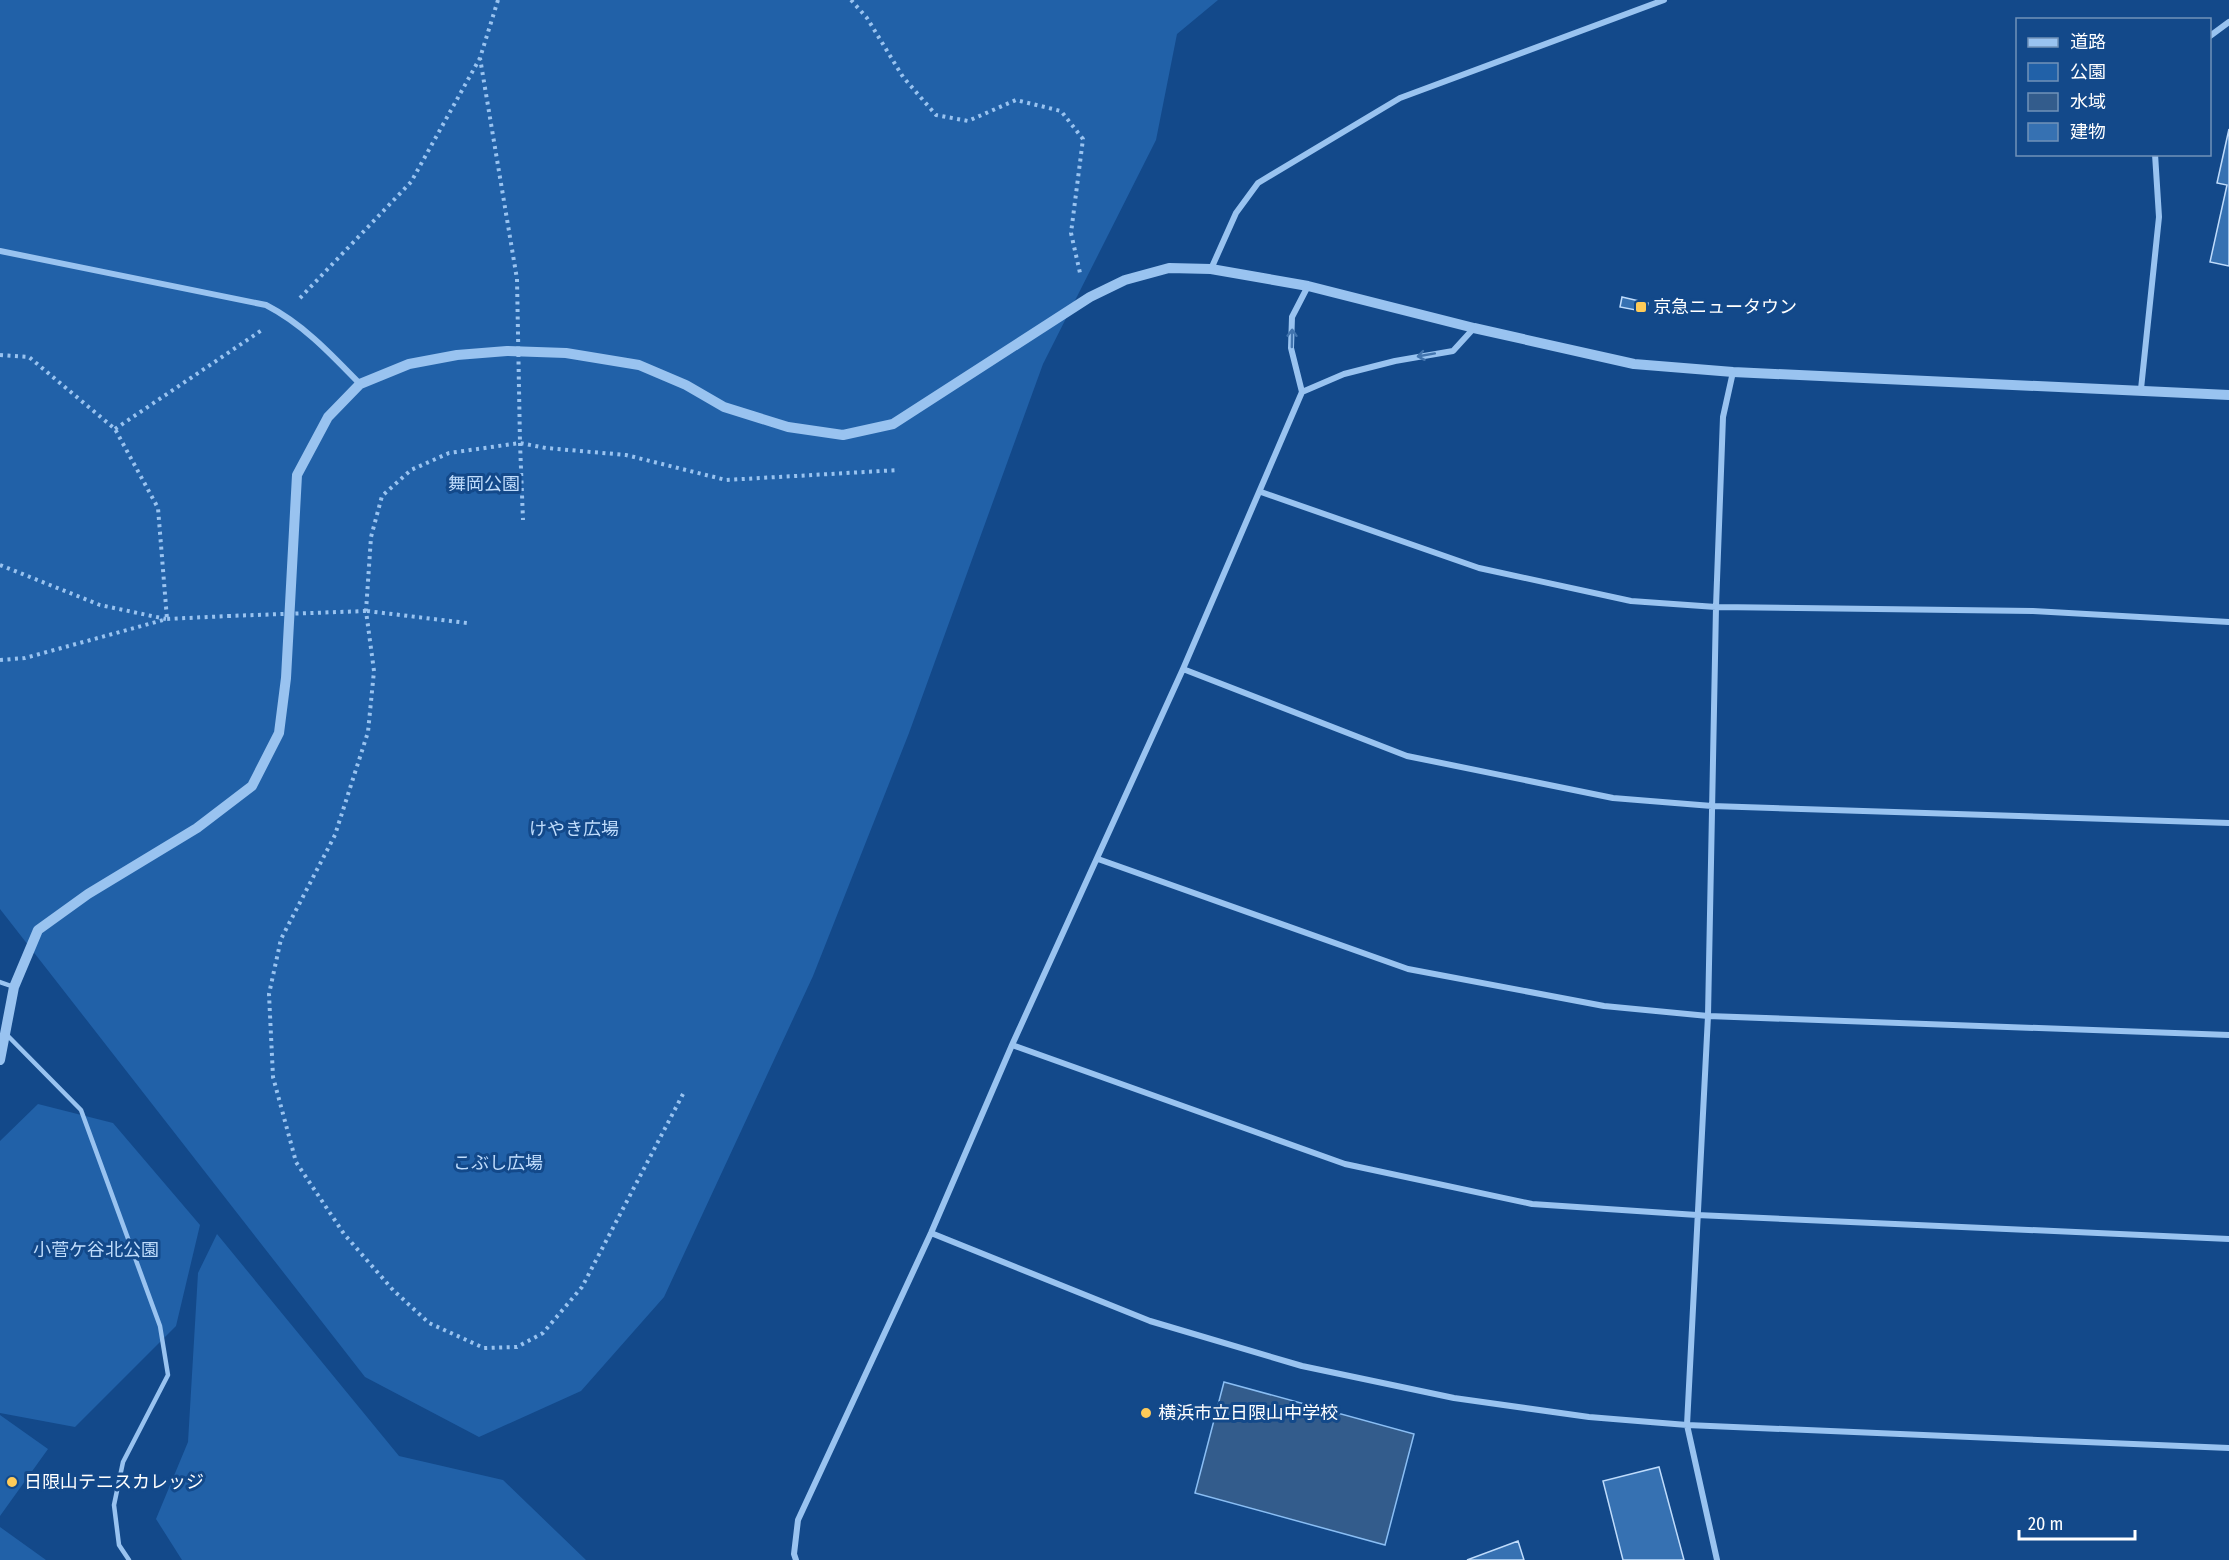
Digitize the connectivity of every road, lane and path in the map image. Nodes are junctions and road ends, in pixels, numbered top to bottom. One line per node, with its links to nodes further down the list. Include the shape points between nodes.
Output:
1 (498, 0): 6 (path)
2 (851, 0): 11 (path, via 867,18 903,77 936,115 968,121 1016,100 1061,111 1083,139 1071,233)
3 (1664, 0): 9 (street, via 1401,98 1258,183 1236,213)
4 (2229, 22): 5 (street)
5 (2211, 35)
6 (480, 58): 12 (path, via 411,182); 21 (path, bridge, via 517,279)
7 (2155, 156): 17 (street, via 2158,217)
8 (0, 252): 12 (street, via 266,304)
9 (1211, 269): 10 (street); 11 (street, via 1169,268 1125,280)
10 (1308, 286): 13 (street); 18 (street, one-way to 10, via 1291,348 1292,317)
11 (1090, 297): 16 (street, via 893,424 843,435 788,427 724,407 639,365 566,353 507,351 457,355 409,364)
12 (285, 314): 16 (street); 20 (path)
13 (1474, 328): 15 (street, via 1634,363); 18 (street, one-way to 18, via 1453,351 1344,374)
14 (0, 355): 20 (path, via 29,357)
15 (1732, 372): 17 (street); 26 (street, via 1723,417)
16 (360, 384): 37 (street, via 328,417 297,475 286,678 279,733 252,786 197,828 88,894 38,930)
17 (2141, 389): 19 (street)
18 (1302, 392): 23 (street)
19 (2229, 395)
20 (115, 429): 28 (path, via 158,508)
21 (520, 443): 22 (path, via 626,455 726,480); 24 (path); 27 (path, via 449,453 411,470 382,496 371,537)
22 (899, 470)
23 (1261, 492): 26 (street, via 1479,568 1631,601); 32 (street)
24 (523, 520)
25 (0, 565): 28 (path, via 100,605)
26 (1716, 607): 29 (street, via 2033,611); 33 (street)
27 (366, 611): 28 (path, bridge); 30 (path); 43 (path, via 374,671 368,732 335,835 281,939 269,994 273,1077 296,1162 344,1234 393,1290 429,1323 484,1348 517,1347 543,1333 582,1287)
28 (167, 619): 31 (path, via 25,658)
29 (2229, 622)
30 (467, 623)
31 (0, 660)
32 (1183, 669): 33 (street, via 1407,756 1613,798); 35 (street)
33 (1712, 806): 34 (street); 38 (street)
34 (2229, 823)
35 (1098, 859): 38 (street, via 1408,969 1604,1006); 41 (street)
36 (0, 982): 37 (lane)
37 (15, 987): 39 (street)
38 (1708, 1016): 40 (street); 44 (street)
39 (5, 1033): 42 (street); 49 (lane, via 81,1110 160,1326 168,1375 123,1462 114,1506 119,1545)
40 (2229, 1035)
41 (1012, 1045): 44 (street, via 1345,1164 1532,1204); 45 (street)
42 (0, 1060)
43 (683, 1094)
44 (1697, 1215): 46 (street); 47 (street)
45 (931, 1233): 47 (street, via 1150,1321 1302,1366 1454,1398 1589,1417); 50 (street, via 798,1520)
46 (2229, 1239)
47 (1687, 1425): 48 (street); 51 (street)
48 (2229, 1448)
49 (129, 1560)
50 (796, 1560)
51 (1717, 1560)

